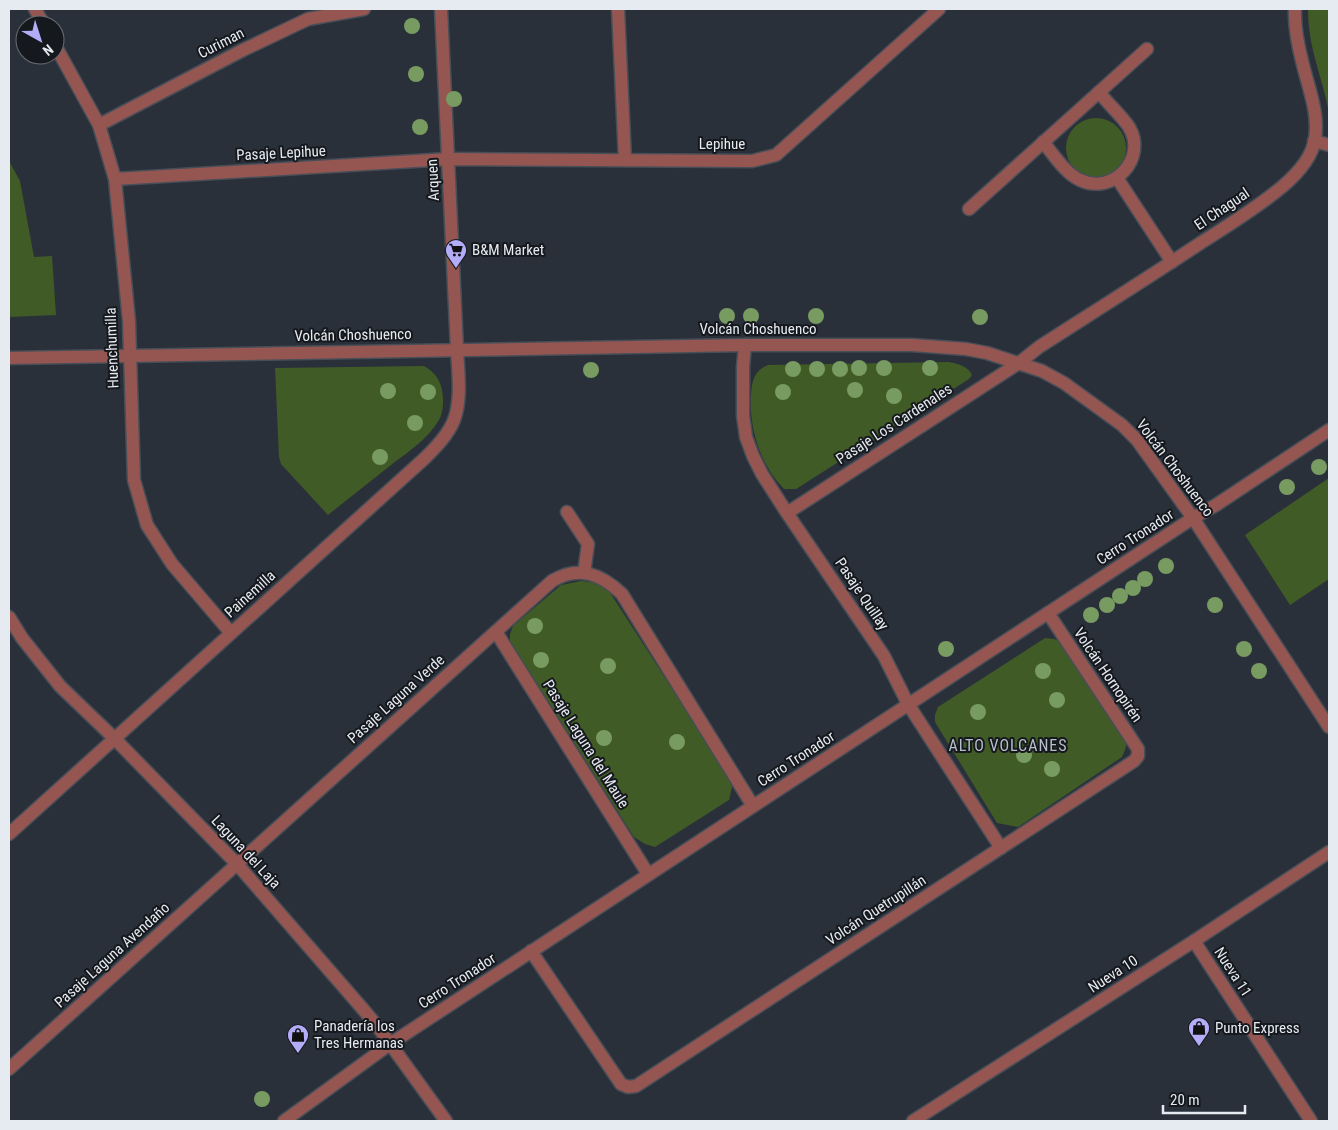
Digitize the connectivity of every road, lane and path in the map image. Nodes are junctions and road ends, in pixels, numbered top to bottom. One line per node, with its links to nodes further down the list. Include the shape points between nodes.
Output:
1 (364, 9): 9 (street, Curiman, via 308,19)
2 (441, 9): 13 (street, Arquen)
3 (618, 9): 14 (street)
4 (940, 9): 14 (street, Lepihue, via 776,155 752,161)
5 (1295, 9): 10 (street, El Chagual, via 1297,42 1315,112)
6 (1147, 49): 8 (street)
7 (65, 63): 9 (street, Huenchumilla)
8 (1099, 92): 11 (street); 15 (street, via 1129,127 1133,137 1132,158)
9 (99, 125): 16 (street, Huenchumilla)
10 (1314, 141): 12 (street); 18 (street, El Chagual, via 1305,162 1283,186)
11 (1043, 142): 15 (street, via 1079,180 1100,184); 17 (street)
12 (1329, 145)
13 (448, 159): 14 (street, Lepihue); 16 (street, Pasaje Lepihue); 20 (street, Arquen)
14 (625, 160)
15 (1117, 178): 18 (street)
16 (115, 179): 21 (street, Huenchumilla, via 129,321)
17 (969, 209)
18 (1172, 262): 23 (street, El Chagual)
19 (745, 345): 20 (street, Volcán Choshuenco); 23 (street, Volcán Choshuenco, via 966,349); 26 (street, Pasaje Quillay, via 743,416 749,446 762,474)
20 (457, 349): 21 (street, Volcán Choshuenco); 32 (street, Painemilla, via 457,409 439,444)
21 (129, 356): 22 (street, Volcán Choshuenco); 32 (street, Huenchumilla, via 134,480 147,525 172,564)
22 (9, 358)
23 (1019, 363): 26 (street, Pasaje Los Cardenales); 27 (street, Volcán Choshuenco, via 1064,383 1122,424)
24 (1329, 430): 27 (street, Cerro Tronador)
25 (567, 512): 28 (street, via 588,544)
26 (787, 513): 33 (street, Pasaje Quillay, via 884,656)
27 (1193, 518): 29 (street, Cerro Tronador); 34 (street, Volcán Choshuenco)
28 (584, 573): 31 (street, Pasaje Laguna Verde, via 561,576 552,581); 37 (street, via 603,579 622,594)
29 (1048, 613): 33 (street, Cerro Tronador); 36 (street, Volcán Hornopirén, via 1138,748)
30 (9, 617): 35 (street, Laguna del Laja, via 60,686)
31 (496, 632): 41 (street, Pasaje Laguna Verde); 42 (street, Pasaje Laguna del Maule)
32 (231, 633): 35 (street, Painemilla)
33 (908, 704): 37 (street, Cerro Tronador); 39 (street, Pasaje Quillay)
34 (1329, 726)
35 (114, 738): 38 (street, Painemilla); 41 (street, Laguna del Laja)
36 (1138, 756): 39 (street, Volcán Quetrupillán)
37 (754, 806): 42 (street, Cerro Tronador)
38 (9, 834)
39 (1001, 848): 44 (street, Volcán Quetrupillán, via 636,1086 621,1084)
40 (1329, 852): 43 (street, Nueva 10)
41 (237, 864): 45 (street, Laguna del Laja); 46 (street, Pasaje Laguna Avendaño)
42 (648, 874): 44 (street, Cerro Tronador)
43 (1194, 941): 47 (street, Nueva 11); 50 (street, Nueva 10)
44 (531, 951): 45 (street, Cerro Tronador)
45 (390, 1044): 48 (street, Cerro Tronador); 49 (street, Laguna del Laja)
46 (9, 1069)
47 (1309, 1120)
48 (284, 1121)
49 (446, 1121)
50 (913, 1121)

